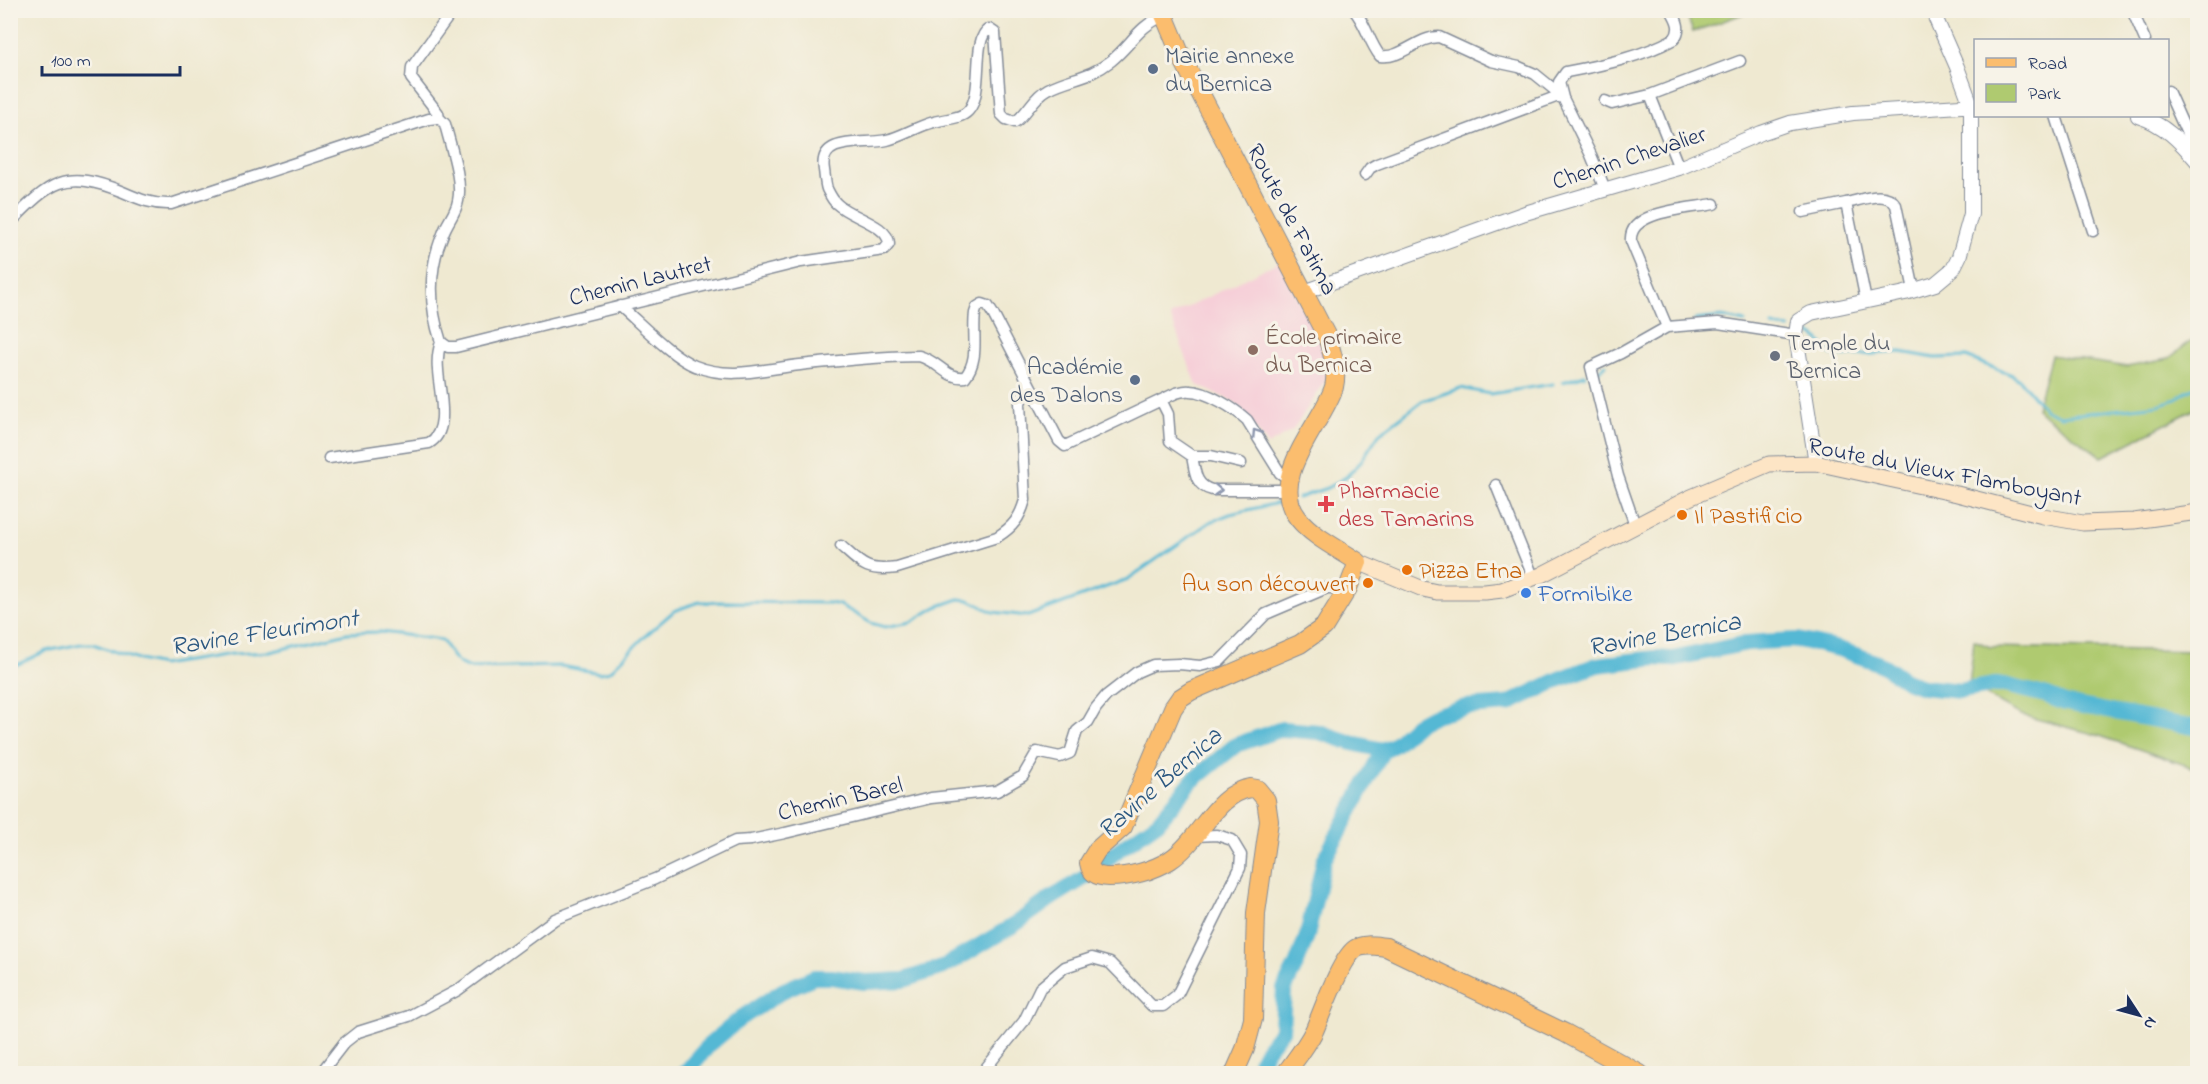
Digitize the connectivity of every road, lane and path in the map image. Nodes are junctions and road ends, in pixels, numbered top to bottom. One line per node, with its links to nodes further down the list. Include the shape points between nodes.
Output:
1 (453, 10): 16 (street, via 412,67 411,78)
2 (1354, 10): 10 (street, via 1380,56 1390,57 1431,37 1439,37 1491,61 1535,74)
3 (1671, 10): 10 (street, via 1679,26 1674,39 1636,55 1566,72 1559,82)
4 (1932, 10): 13 (street)
5 (2132, 10): 7 (street)
6 (1163, 13): 28 (main road, Route de Fatima, via 1182,58); 30 (street, Chemin Lautret, via 1092,74 1037,96 1015,122 1001,114 994,33 989,29 981,38 979,78 968,111 900,137 832,147 824,154 822,163 827,188 836,204 883,231 889,239 884,250 801,262)
7 (2145, 39)
8 (1740, 61): 11 (street)
9 (2169, 93): 17 (street)
10 (1562, 95): 20 (street, via 1377,164); 21 (street)
11 (1650, 95): 12 (street, via 1612,104); 19 (street)
12 (1605, 100)
13 (1973, 105): 19 (street, Chemin Chevalier, via 1853,113 1790,123); 27 (street, via 1971,214 1959,257 1953,269 1935,284)
14 (2056, 117): 26 (street)
15 (2141, 117): 18 (street, via 2170,132)
16 (439, 118): 25 (street, via 171,204 158,205 98,183 68,180 53,184 38,195); 33 (street, via 445,124 459,200 443,233 430,281)
17 (2198, 157)
18 (2198, 162)
19 (1679, 168): 21 (street, Chemin Chevalier)
20 (1365, 175)
21 (1605, 189): 28 (street, Chemin Chevalier, via 1473,230)
22 (1846, 203): 24 (street); 27 (street, via 1887,196 1893,200); 29 (street)
23 (1714, 204): 31 (street, via 1648,216 1630,233)
24 (1803, 212)
25 (10, 223)
26 (2093, 231)
27 (1914, 290): 29 (street)
28 (1304, 292): 40 (main road, Route de Fatima, via 1327,337 1335,374 1332,391 1296,458)
29 (1866, 301): 32 (street, via 1811,313 1798,321)
30 (620, 306): 33 (street, Chemin Lautret, via 456,347); 34 (street, via 683,359 716,373 754,373 782,367 919,356 932,359 956,378 965,377 972,369 975,313 982,304 993,314)
31 (1667, 327): 32 (street, via 1718,323); 43 (street, via 1592,367 1618,476)
32 (1796, 335): 39 (street)
33 (441, 342): 37 (street, via 437,367 441,425 435,439)
34 (1031, 388): 35 (street, via 1065,446); 44 (street, via 1024,392 1020,403 1025,500 1021,514 1009,529 997,537 884,570 868,568)
35 (1161, 400): 36 (street, via 1168,414 1170,441); 40 (street, one-way to 35, via 1247,420 1230,406 1192,390)
36 (1192, 456): 38 (street); 40 (street, one-way to 40, via 1203,488 1267,490)
37 (329, 458)
38 (1241, 463)
39 (1816, 463): 42 (main road, Route du Vieux Flamboyant, via 2083,523); 43 (main road, Route du Vieux Flamboyant, via 1769,464)
40 (1290, 485): 45 (main road, via 1291,505 1298,518)
41 (1496, 485): 46 (street)
42 (2198, 512)
43 (1635, 525): 46 (main road, Route du Vieux Flamboyant)
44 (841, 546)
45 (1358, 562): 46 (main road, Route du Vieux Flamboyant, via 1437,592 1502,590); 47 (main road)
46 (1534, 579)
47 (1348, 588): 48 (main road, via 1324,627 1300,644 1180,698 1123,827 1091,857 1090,868 1100,877 1118,877 1158,866); 49 (street, Chemin Barel, via 1327,588 1266,614 1220,661 1200,666 1153,665 1137,672 1096,708 1077,731 1070,753 1060,757 1037,752 1023,776 998,791 931,798 785,833 735,840 655,879 555,919 458,990 409,1016 358,1032 344,1043)
48 (1195, 836): 50 (street, via 1217,835 1232,840 1241,855 1240,868 1177,995 1163,1006 1152,1006 1110,963 1092,958 1065,967 1040,988 1024,1021); 51 (main road, via 1237,792 1251,788 1266,800 1269,821 1256,913 1254,1018)
49 (320, 1074)
50 (981, 1074)
51 (1234, 1074)
52 (1286, 1074): 53 (main road, via 1313,1032 1350,953 1366,945 1386,947 1565,1033)
53 (1640, 1074)

